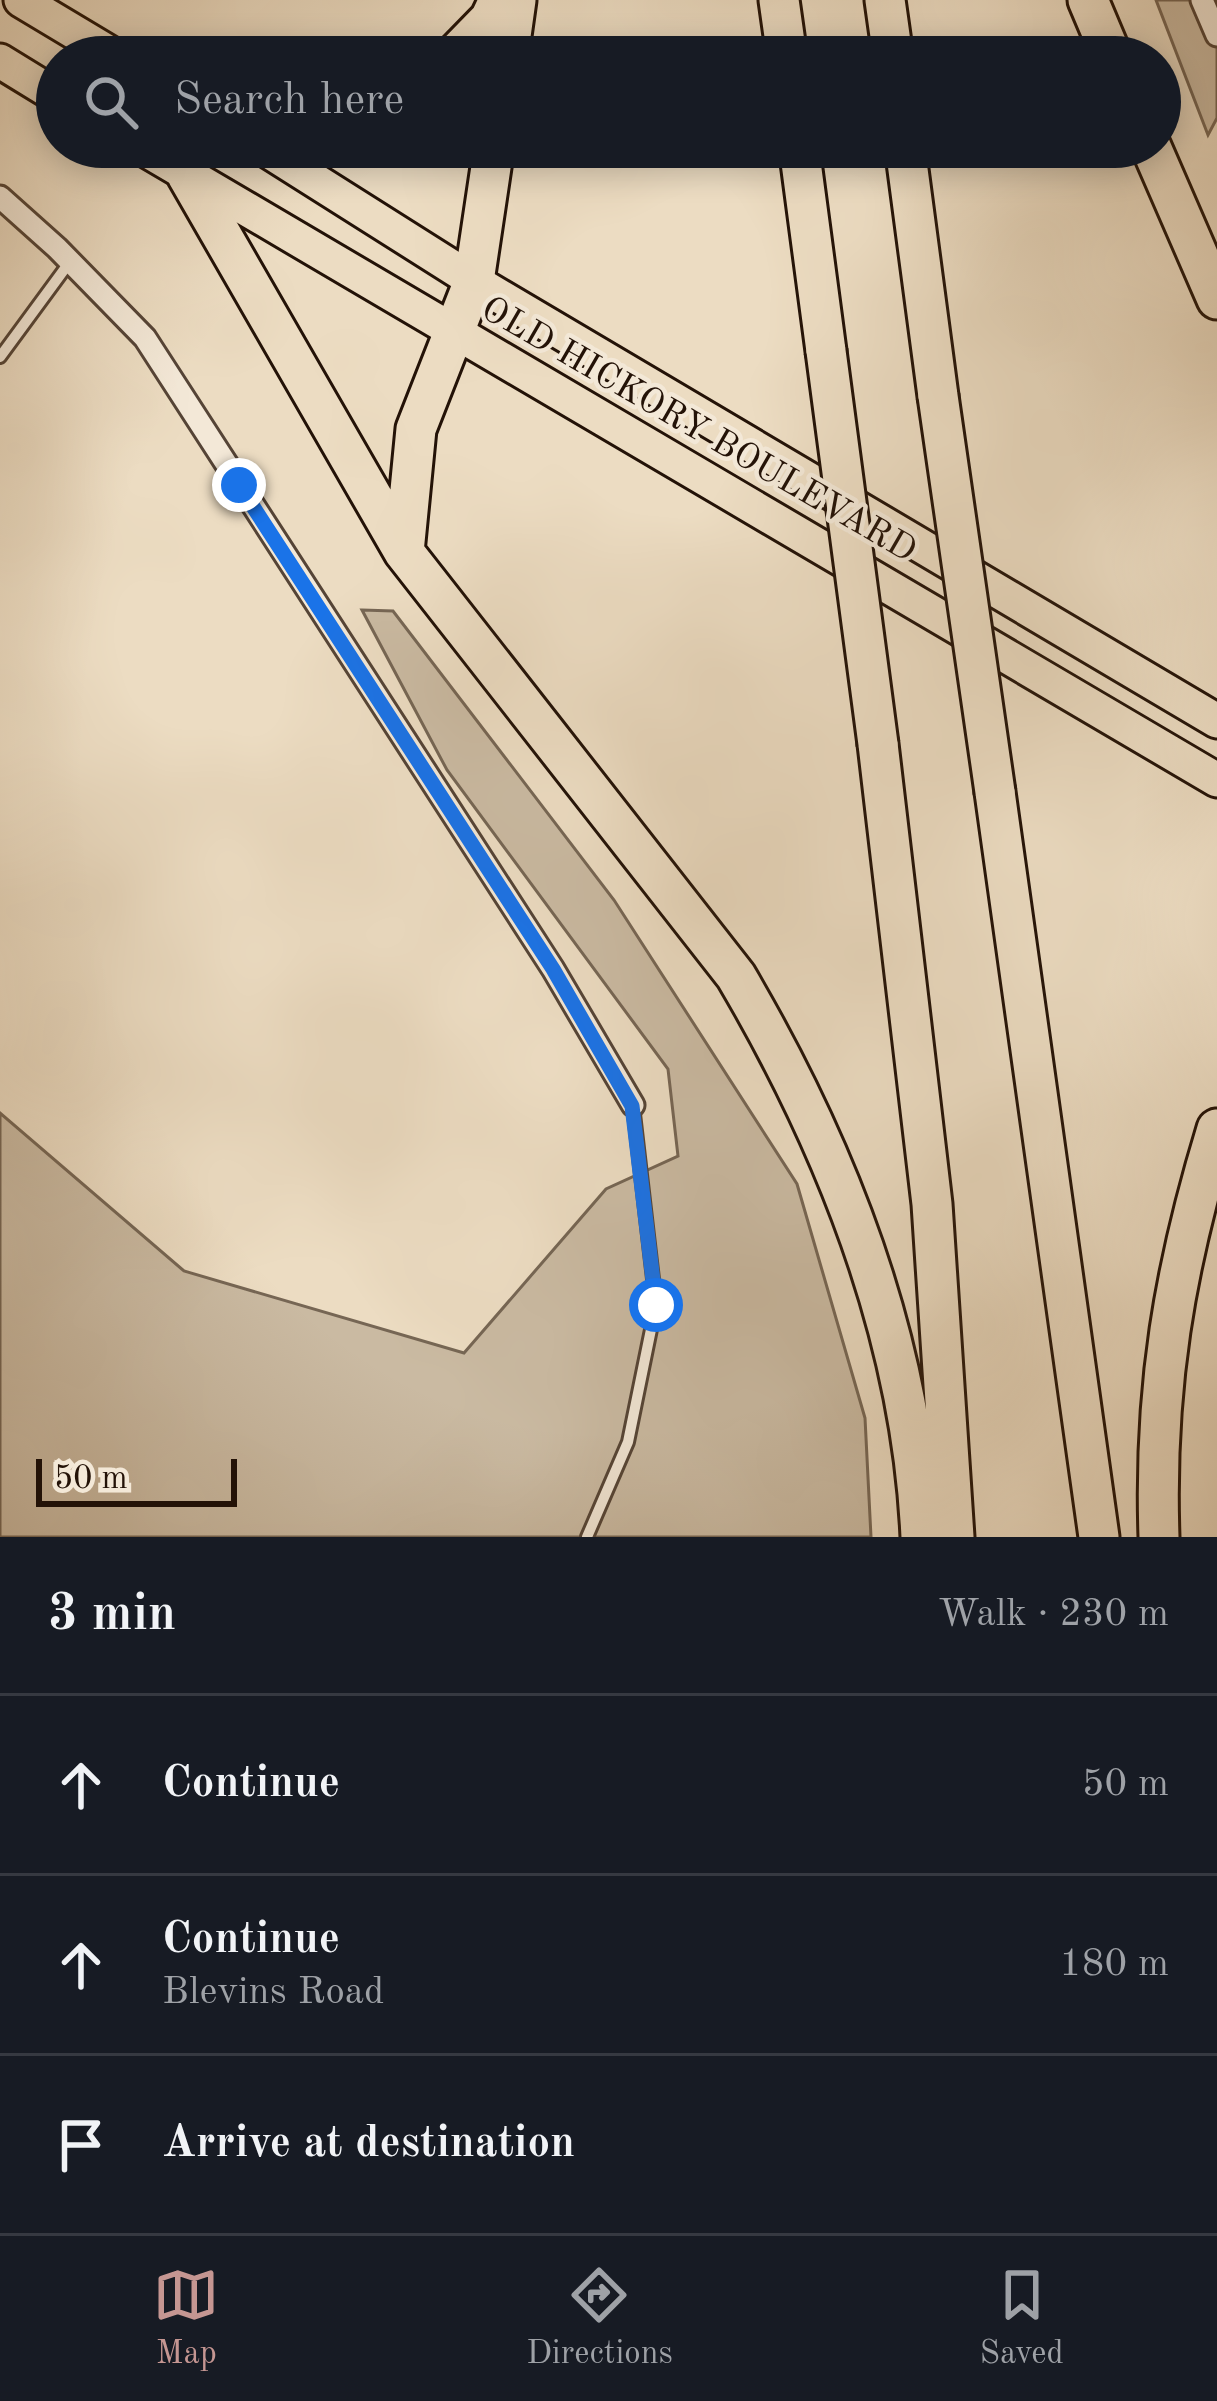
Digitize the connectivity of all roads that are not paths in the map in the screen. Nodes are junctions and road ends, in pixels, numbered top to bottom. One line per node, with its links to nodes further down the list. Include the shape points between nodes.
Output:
1 (21, 0): 9 (main road)
2 (499, 0): 10 (highway)
3 (516, 0): 11 (highway)
4 (779, 0): 12 (highway)
5 (885, 0): 13 (highway)
6 (1088, 0): 14 (highway)
7 (1202, 0): 8 (street)
8 (1217, 34)
9 (81, 36)
10 (473, 36)
11 (511, 36)
12 (784, 36)
13 (889, 36)
14 (1103, 36)
15 (0, 61): 16 (main road)
16 (36, 83)
17 (176, 168): 23 (main road, OLD HICKORY BOULEVARD)
18 (295, 168): 26 (main road, OLD HICKORY BOULEVARD)
19 (491, 168): 26 (highway)
20 (802, 168): 37 (highway, bridge, via 932,1204)
21 (908, 168): 38 (highway, bridge)
22 (1160, 168): 27 (highway)
23 (187, 175): 28 (main road, OLD HICKORY BOULEVARD); 30 (highway)
24 (0, 197): 25 (street)
25 (70, 261): 29 (lane); 33 (street, via 145,338 553,969)
26 (474, 281): 28 (highway); 31 (main road, OLD HICKORY BOULEVARD)
27 (1217, 299)
28 (454, 334): 30 (highway, via 416,429); 32 (main road, OLD HICKORY BOULEVARD)
29 (0, 357)
30 (404, 552): 36 (highway, via 736,976 776,1045 835,1172 891,1334)
31 (1217, 721)
32 (1217, 780)
33 (632, 1106): 35 (lane, via 656,1305 628,1442)
34 (1217, 1129): 39 (highway, via 1168,1326)
35 (587, 1537)
36 (921, 1537)
37 (954, 1537)
38 (1099, 1537)
39 (1159, 1537)

